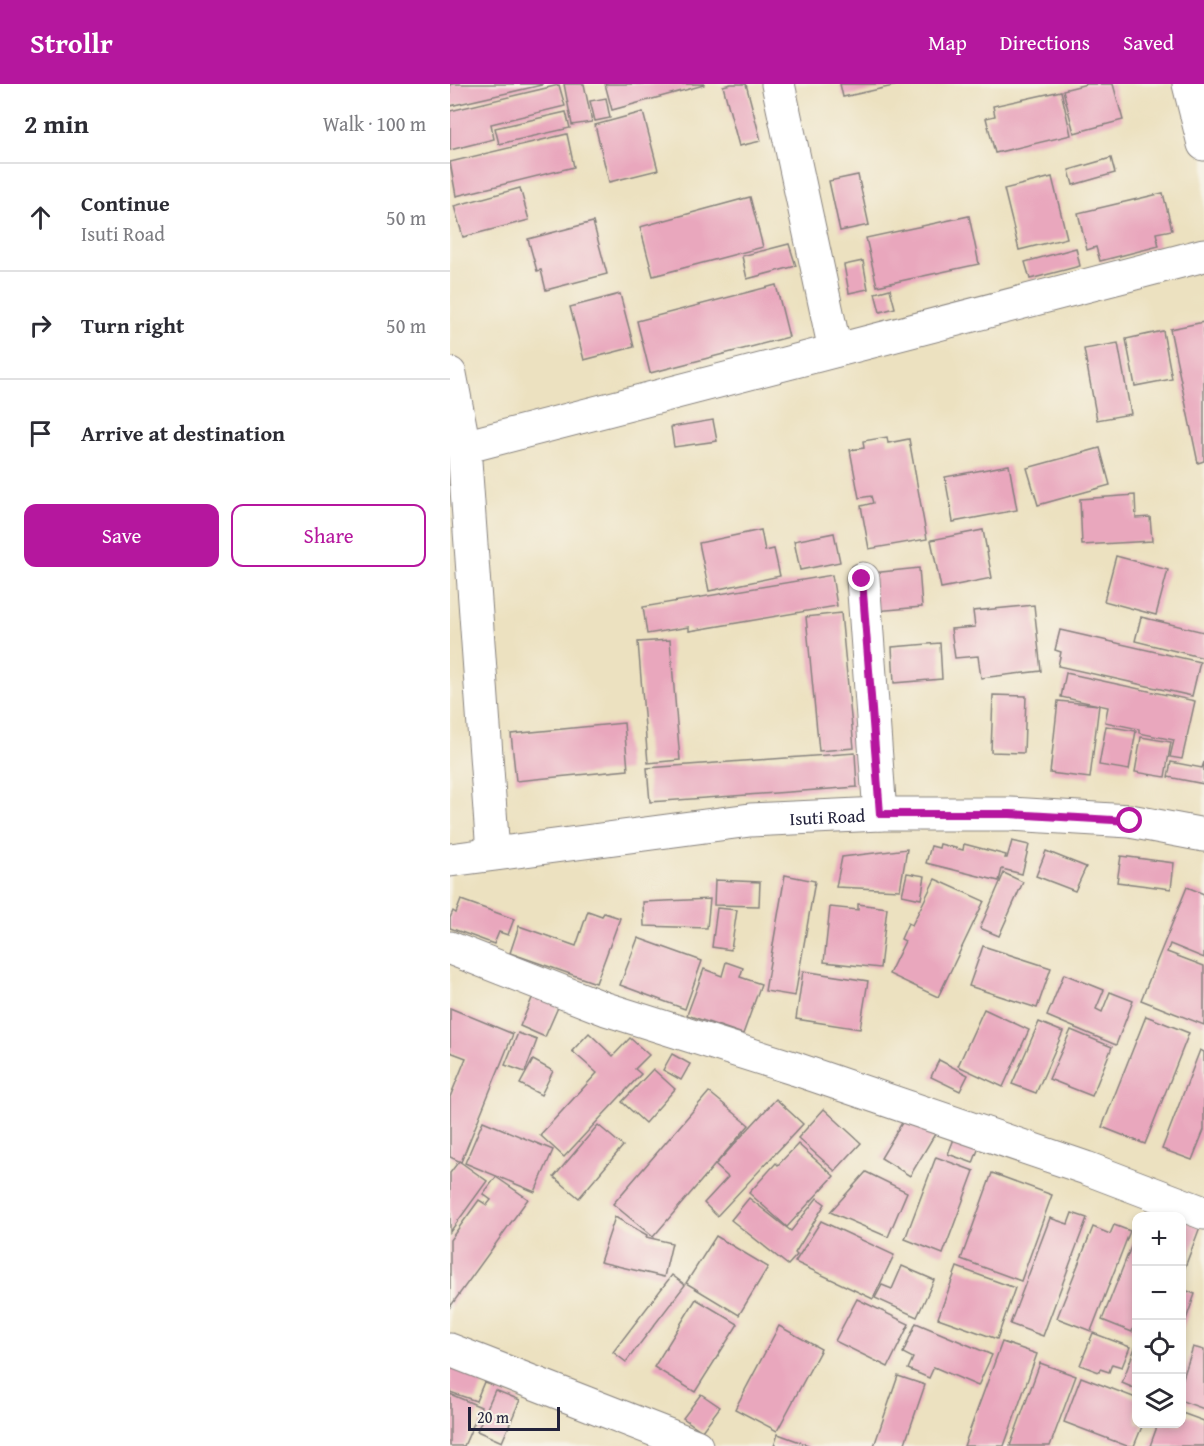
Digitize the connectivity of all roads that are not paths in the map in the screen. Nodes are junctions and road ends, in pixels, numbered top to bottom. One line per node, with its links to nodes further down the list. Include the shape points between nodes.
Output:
1 (778, 84): 5 (street)
2 (1189, 84): 3 (street)
3 (1204, 144)
4 (1204, 255): 5 (street)
5 (836, 350): 7 (street)
6 (450, 374): 7 (street)
7 (464, 447): 11 (street)
8 (862, 579): 9 (street)
9 (880, 814): 10 (street, Isuti Road, via 1010,814 1130,821); 11 (street, Isuti Road, via 750,820)
10 (1204, 836)
11 (493, 853): 12 (street, Isuti Road)
12 (450, 860)
13 (450, 948): 14 (street, via 606,1009 796,1069)
14 (1204, 1213)
15 (450, 1350): 16 (street)
16 (696, 1446)

